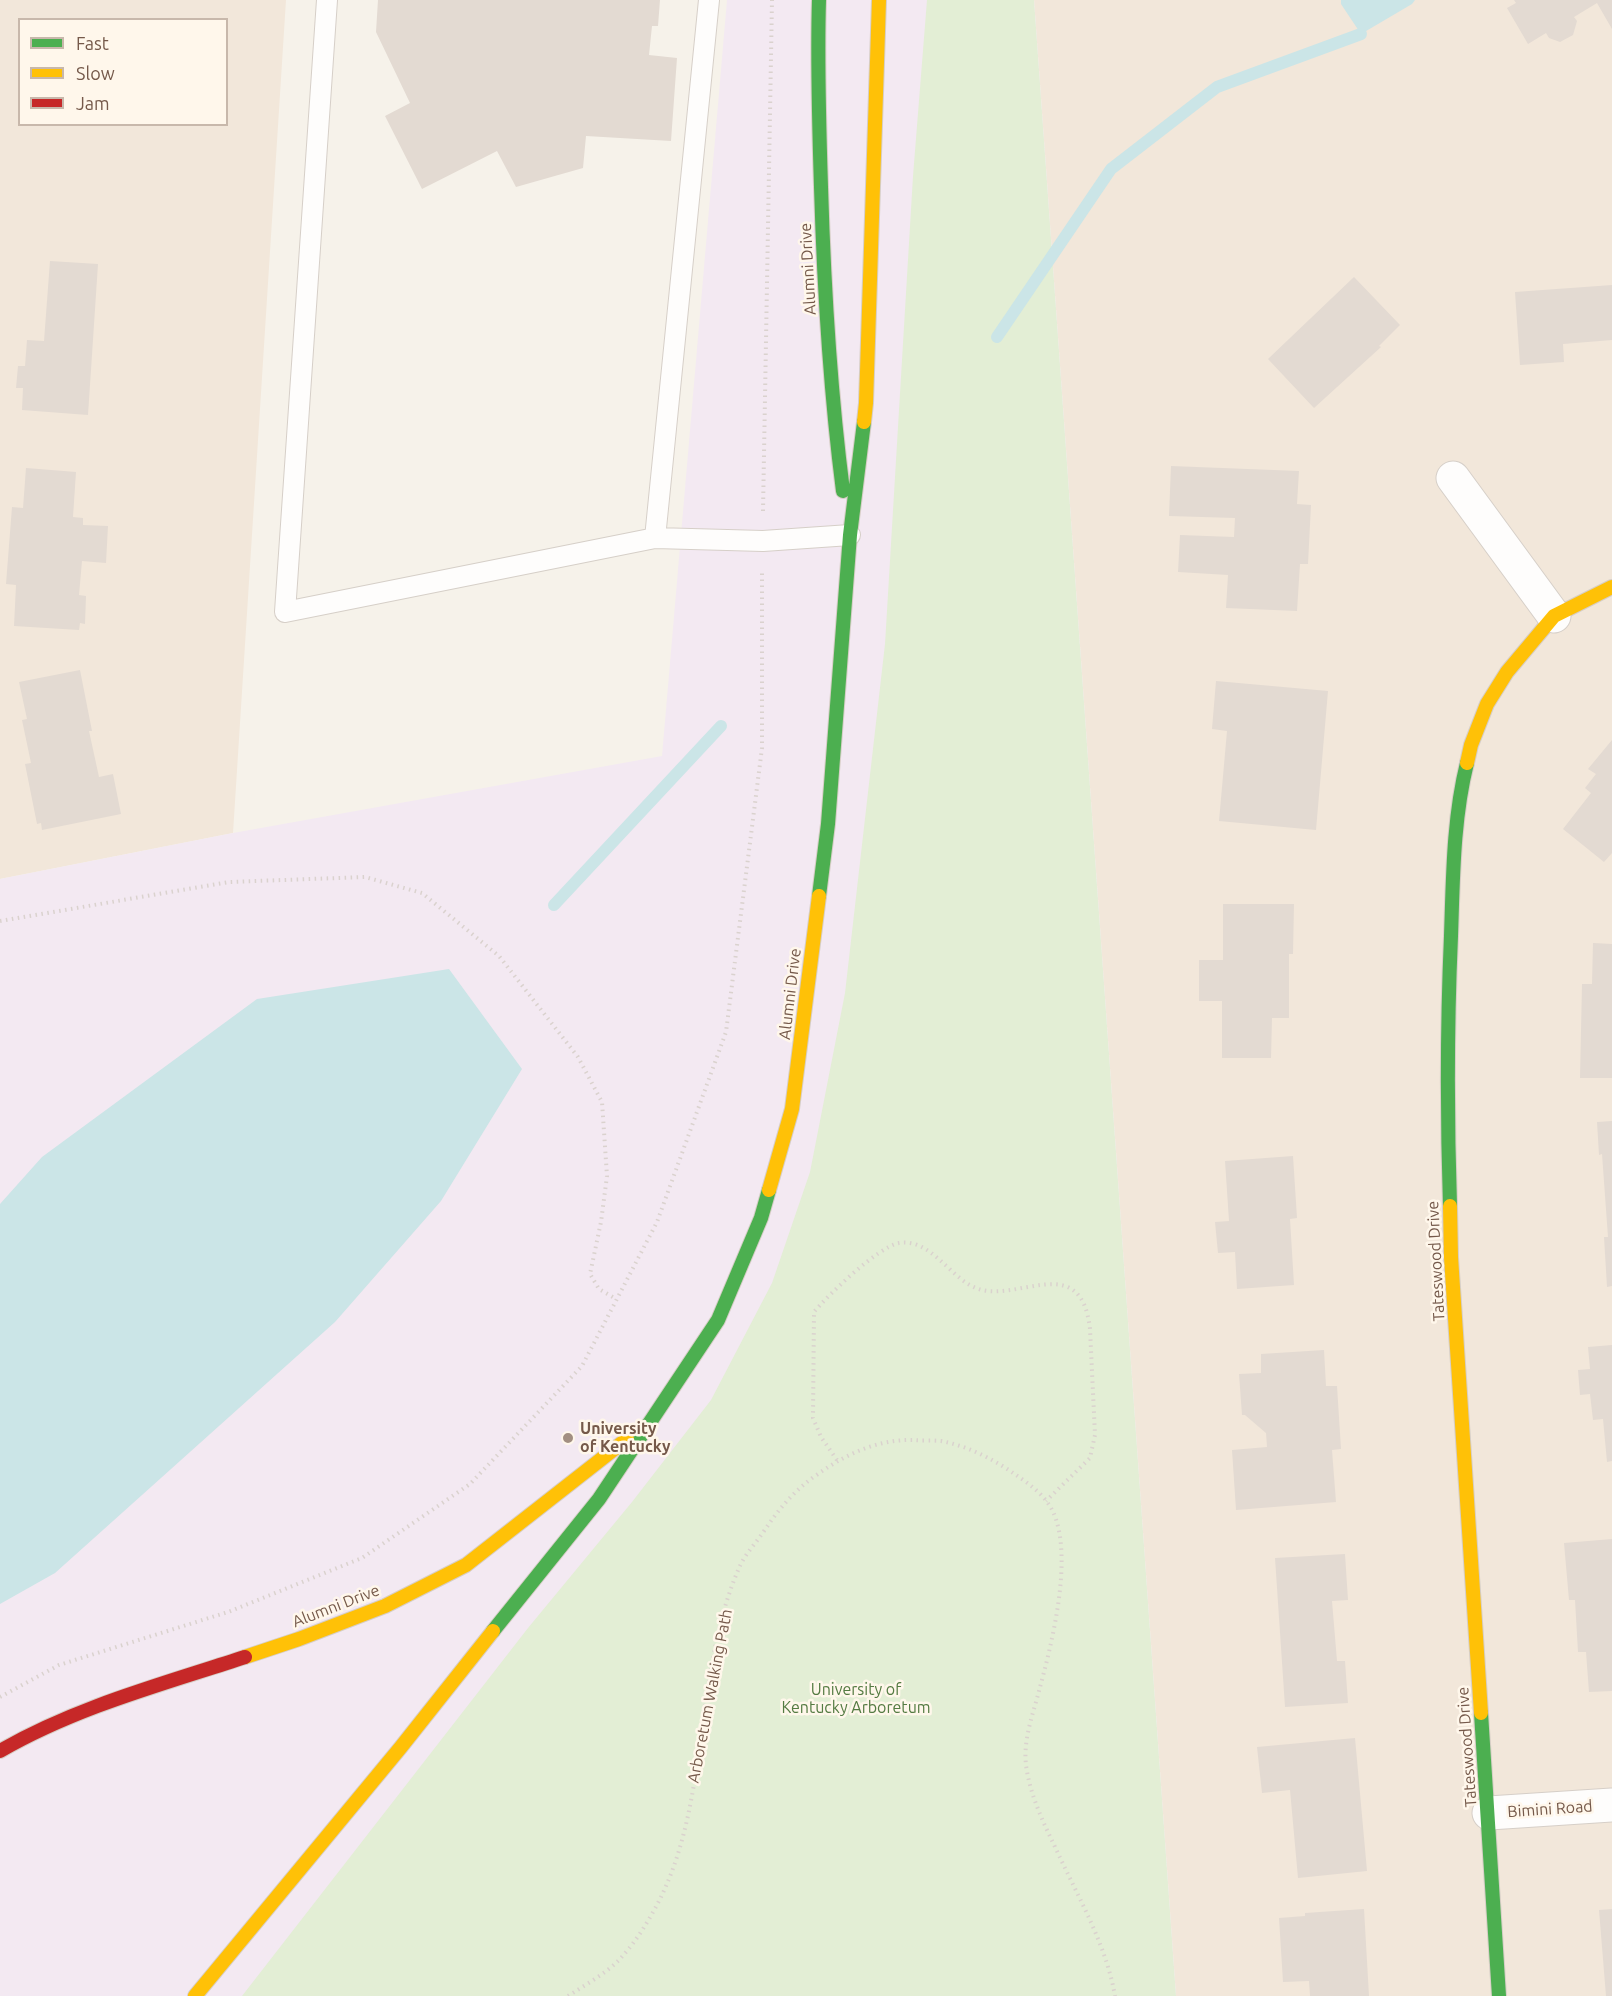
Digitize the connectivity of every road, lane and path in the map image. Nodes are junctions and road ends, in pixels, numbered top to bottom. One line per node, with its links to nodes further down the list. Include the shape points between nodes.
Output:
1 (327, 0): 8 (lane, via 285,612)
2 (708, 0): 8 (lane)
3 (772, 0): 9 (path)
4 (819, 0): 7 (main road, Alumni Drive, via 816,48 823,259 833,418)
5 (879, 0): 7 (main road, Alumni Drive, via 866,403)
6 (1453, 478): 11 (street)
7 (849, 535): 9 (lane); 14 (main road, Alumni Drive, via 828,824 792,1109 761,1218 718,1320)
8 (655, 538): 9 (lane)
9 (763, 541): 13 (path, via 762,748 726,1032 657,1222)
10 (1612, 587): 11 (main road, Tateswood Drive)
11 (1554, 616): 20 (main road, Tateswood Drive, via 1507,672 1487,704 1471,744 1462,783 1453,870 1447,1113 1451,1257)
12 (0, 921): 13 (path, via 229,882 365,877 422,893 499,956 578,1057 602,1102 607,1176 590,1274 599,1289)
13 (616, 1300): 17 (path, via 582,1366 470,1484 362,1558 228,1612 59,1665)
14 (648, 1423): 18 (main road, Alumni Drive, via 466,1565 385,1606 299,1639 113,1700); 21 (main road, Alumni Drive, via 599,1499)
15 (837, 1460): 16 (path, Arboretum Walking Path, via 870,1446 898,1440 941,1441 979,1453 1038,1490); 16 (path, via 813,1418 814,1312 876,1255 893,1245 910,1243 978,1289 996,1291 1044,1283 1067,1287 1084,1303 1090,1329 1093,1450 1090,1458); 22 (path, Arboretum Walking Path, via 781,1506 740,1566 715,1651 689,1809 662,1894 643,1929 618,1960)
16 (1046, 1501): 23 (path, Arboretum Walking Path, via 1054,1513 1062,1547 1062,1584 1025,1760 1042,1822 1103,1949)
17 (0, 1697)
18 (0, 1751)
19 (1612, 1805): 20 (street, Bimini Road)
20 (1489, 1814): 24 (main road, Tateswood Drive)
21 (195, 1996)
22 (568, 1996)
23 (1115, 1996)
24 (1499, 1996)

